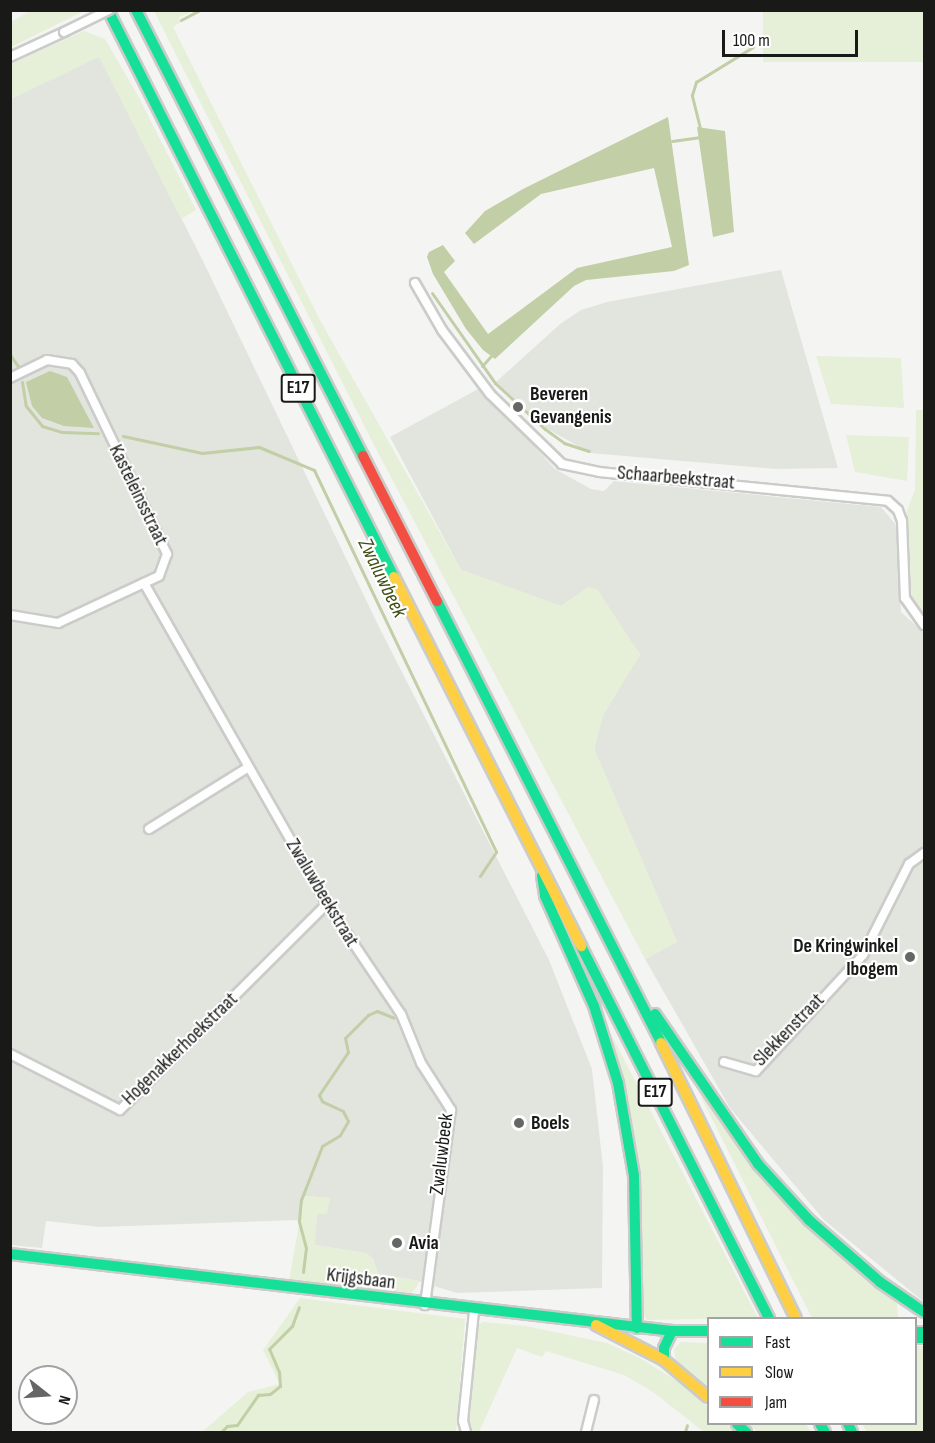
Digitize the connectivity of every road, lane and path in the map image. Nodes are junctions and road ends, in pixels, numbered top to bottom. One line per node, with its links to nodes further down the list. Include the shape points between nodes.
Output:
1 (108, 10): 3 (street, bridge); 12 (main road, E17)
2 (136, 10): 14 (main road, E17)
3 (10, 57)
4 (415, 283): 8 (street, Schaarbeekstraat, via 442,330 490,394 562,464 599,472 888,501 898,510 902,521 905,598)
5 (10, 378): 6 (street, Kasteleinsstraat, via 47,360 72,364 80,372 167,554 159,576)
6 (144, 582): 7 (street, Kasteleinsstraat, via 58,623); 9 (street, Zwaluwbeekstraat)
7 (10, 615)
8 (924, 625)
9 (247, 768): 10 (street); 13 (street, Zwaluwbeekstraat)
10 (148, 829)
11 (924, 854): 17 (street, Slekkenstraat, via 909,864 874,940 863,955 756,1071)
12 (540, 865): 24 (main road, E17); 27 (main road, via 545,896 600,1024 625,1118 634,1176)
13 (327, 904): 15 (street, Zwaluwbeekstraat); 16 (street, Hogenakkerhoekstraat, via 120,1110)
14 (623, 966): 19 (main road, via 758,1164 809,1220); 25 (main road, E17)
15 (401, 1014): 20 (street, Zwaluwbeek, via 421,1063 451,1110)
16 (10, 1054)
17 (724, 1062)
18 (10, 1254): 20 (main road, Krijgsbaan)
19 (906, 1302): 22 (main road); 23 (main road)
20 (425, 1305): 21 (main road, Krijgsbaan)
21 (474, 1311): 26 (main road, Krijgsbaan); 33 (street, via 463,1421)
22 (924, 1312)
23 (908, 1316)
24 (768, 1317)
25 (796, 1317)
26 (596, 1325): 27 (main road, Krijgsbaan); 30 (main road)
27 (637, 1328): 28 (main road, Krijgsbaan)
28 (672, 1331): 29 (main road, Krijgsbaan); 30 (main road, via 664,1348)
29 (707, 1331)
30 (664, 1360): 31 (main road)
31 (707, 1396)
32 (594, 1400): 34 (street)
33 (466, 1432)
34 (586, 1432)

